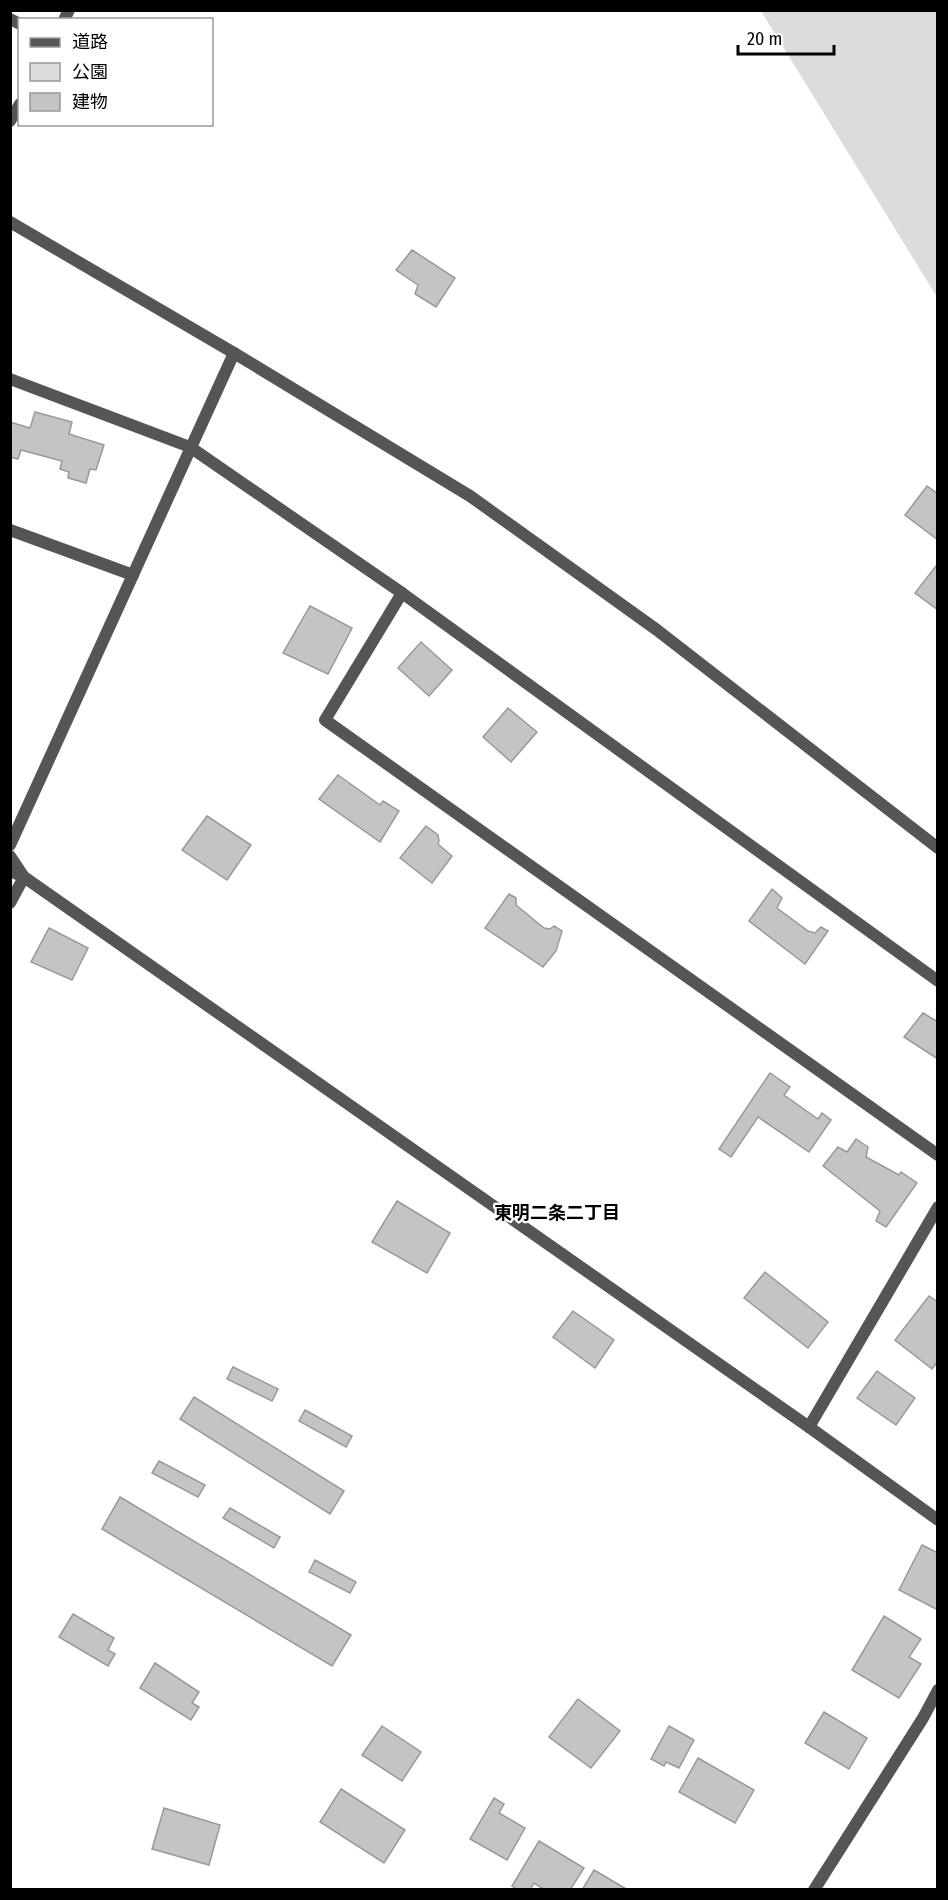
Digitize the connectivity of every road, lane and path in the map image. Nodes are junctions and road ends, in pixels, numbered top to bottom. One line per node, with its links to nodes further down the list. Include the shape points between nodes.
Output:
1 (18, 107): 2 (street)
2 (10, 121)
3 (10, 222): 4 (street)
4 (234, 353): 6 (street); 11 (street, via 470,495 657,630)
5 (10, 379): 6 (street)
6 (190, 447): 8 (street); 9 (street)
7 (10, 530): 8 (street)
8 (133, 576): 10 (street)
9 (402, 593): 16 (street); 17 (street, via 325,720)
10 (10, 845)
11 (938, 848)
12 (10, 856): 14 (street)
13 (10, 871): 14 (street)
14 (24, 877): 15 (street); 19 (street)
15 (10, 903)
16 (938, 981)
17 (938, 1155)
18 (938, 1207): 19 (street)
19 (809, 1427): 20 (street)
20 (938, 1520)
21 (938, 1690): 22 (street)
22 (814, 1890)

